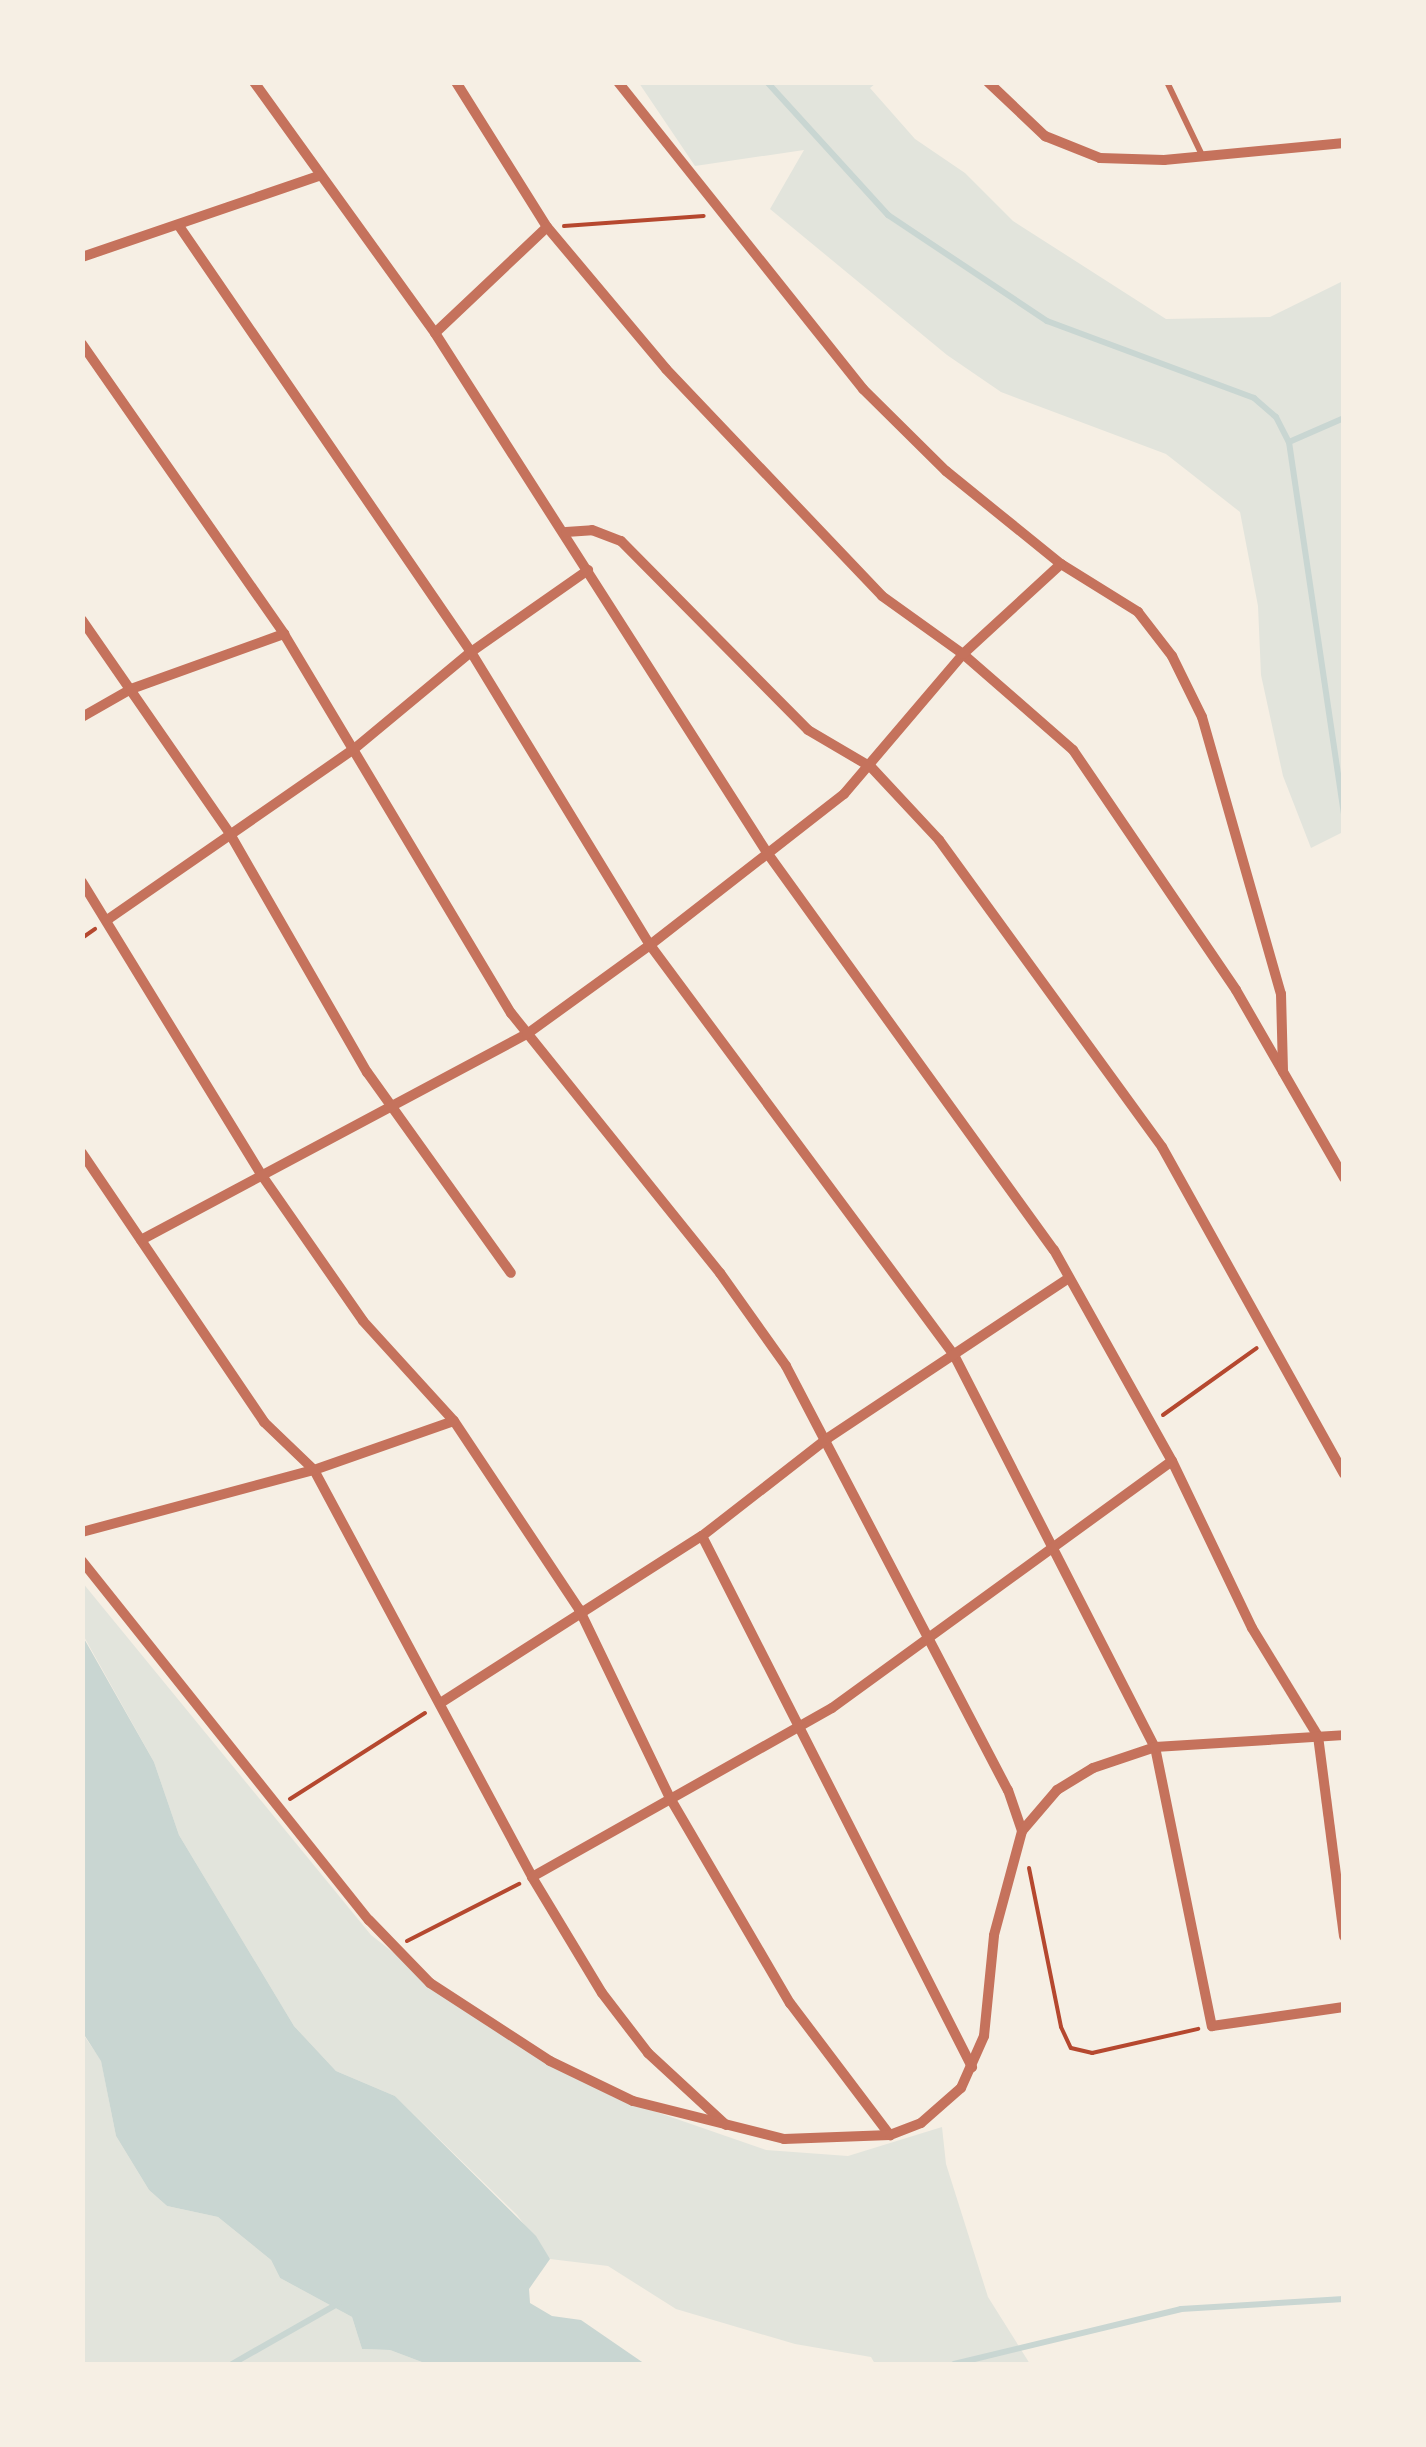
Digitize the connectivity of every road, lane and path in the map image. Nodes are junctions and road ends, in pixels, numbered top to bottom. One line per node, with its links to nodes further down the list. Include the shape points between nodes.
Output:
1 (254, 82): 8 (street)
2 (456, 82): 11 (street)
3 (618, 82): 9 (street)
4 (988, 82): 7 (street, via 1068,150 1133,161)
5 (1167, 82): 7 (lane)
6 (1344, 143): 7 (street)
7 (1202, 155)
8 (319, 176): 10 (street); 13 (street)
9 (724, 215): 11 (path); 16 (street, via 863,389 946,471)
10 (178, 226): 12 (street); 20 (street)
11 (547, 227): 13 (street); 21 (street, via 666,368 882,596)
12 (82, 257)
13 (435, 333): 15 (street)
14 (82, 344): 19 (street)
15 (566, 532): 17 (street); 25 (street, via 592,530 621,541 808,730)
16 (1061, 564): 21 (street); 32 (street, via 1138,612 1189,686 1280,994)
17 (588, 570): 20 (street); 27 (street)
18 (82, 620): 22 (street)
19 (284, 634): 22 (street); 24 (street)
20 (471, 652): 24 (street); 30 (street)
21 (963, 654): 25 (street); 32 (street, via 1051,726 1093,776 1236,990)
22 (131, 689): 23 (street); 26 (street)
23 (82, 717)
24 (354, 749): 26 (street); 31 (street)
25 (871, 767): 27 (street); 40 (street, via 940,840 1162,1147)
26 (230, 834): 29 (street); 33 (street)
27 (768, 854): 30 (street); 39 (street, via 977,1139)
28 (82, 882): 29 (street)
29 (106, 920): 35 (street)
30 (650, 945): 31 (street); 41 (street)
31 (527, 1034): 33 (street); 44 (street, via 748,1309)
32 (1282, 1074): 36 (street)
33 (392, 1107): 35 (street); 38 (street)
34 (82, 1153): 37 (street)
35 (263, 1177): 37 (street); 42 (street, via 363,1322)
36 (1344, 1178)
37 (140, 1240): 46 (street, via 264,1422)
38 (511, 1273)
39 (1069, 1278): 41 (street); 43 (street)
40 (1271, 1338): 43 (path); 47 (street)
41 (954, 1356): 44 (street); 50 (street)
42 (454, 1421): 46 (street); 52 (street)
43 (1150, 1424): 45 (street)
44 (828, 1438): 49 (street); 53 (street)
45 (1172, 1461): 50 (street); 57 (street, via 1252,1628)
46 (314, 1470): 48 (street); 54 (street)
47 (1344, 1474)
48 (82, 1532)
49 (702, 1536): 52 (street); 55 (street)
50 (1050, 1547): 53 (street); 58 (street)
51 (82, 1561): 60 (street)
52 (579, 1609): 54 (street); 59 (street)
53 (928, 1636): 55 (street); 61 (street, via 1008,1790)
54 (442, 1702): 60 (path); 62 (street)
55 (802, 1726): 59 (street); 67 (street)
56 (1344, 1735): 57 (street)
57 (1318, 1736): 58 (street); 63 (street)
58 (1156, 1746): 61 (street, via 1077,1777 1042,1802); 66 (street)
59 (670, 1798): 62 (street); 69 (street, via 813,2040)
60 (282, 1804): 64 (street)
61 (1022, 1831): 66 (path, via 1061,2026 1072,2048 1092,2053); 67 (street, via 994,1935 984,2036)
62 (532, 1877): 64 (path); 68 (street, via 625,2026)
63 (1344, 1936)
64 (392, 1948): 68 (street, via 460,2005 550,2061 633,2101)
65 (1344, 2006): 66 (street)
66 (1212, 2026)
67 (972, 2067): 69 (street, via 940,2108)
68 (730, 2129): 69 (street, via 820,2141)
69 (890, 2135)

